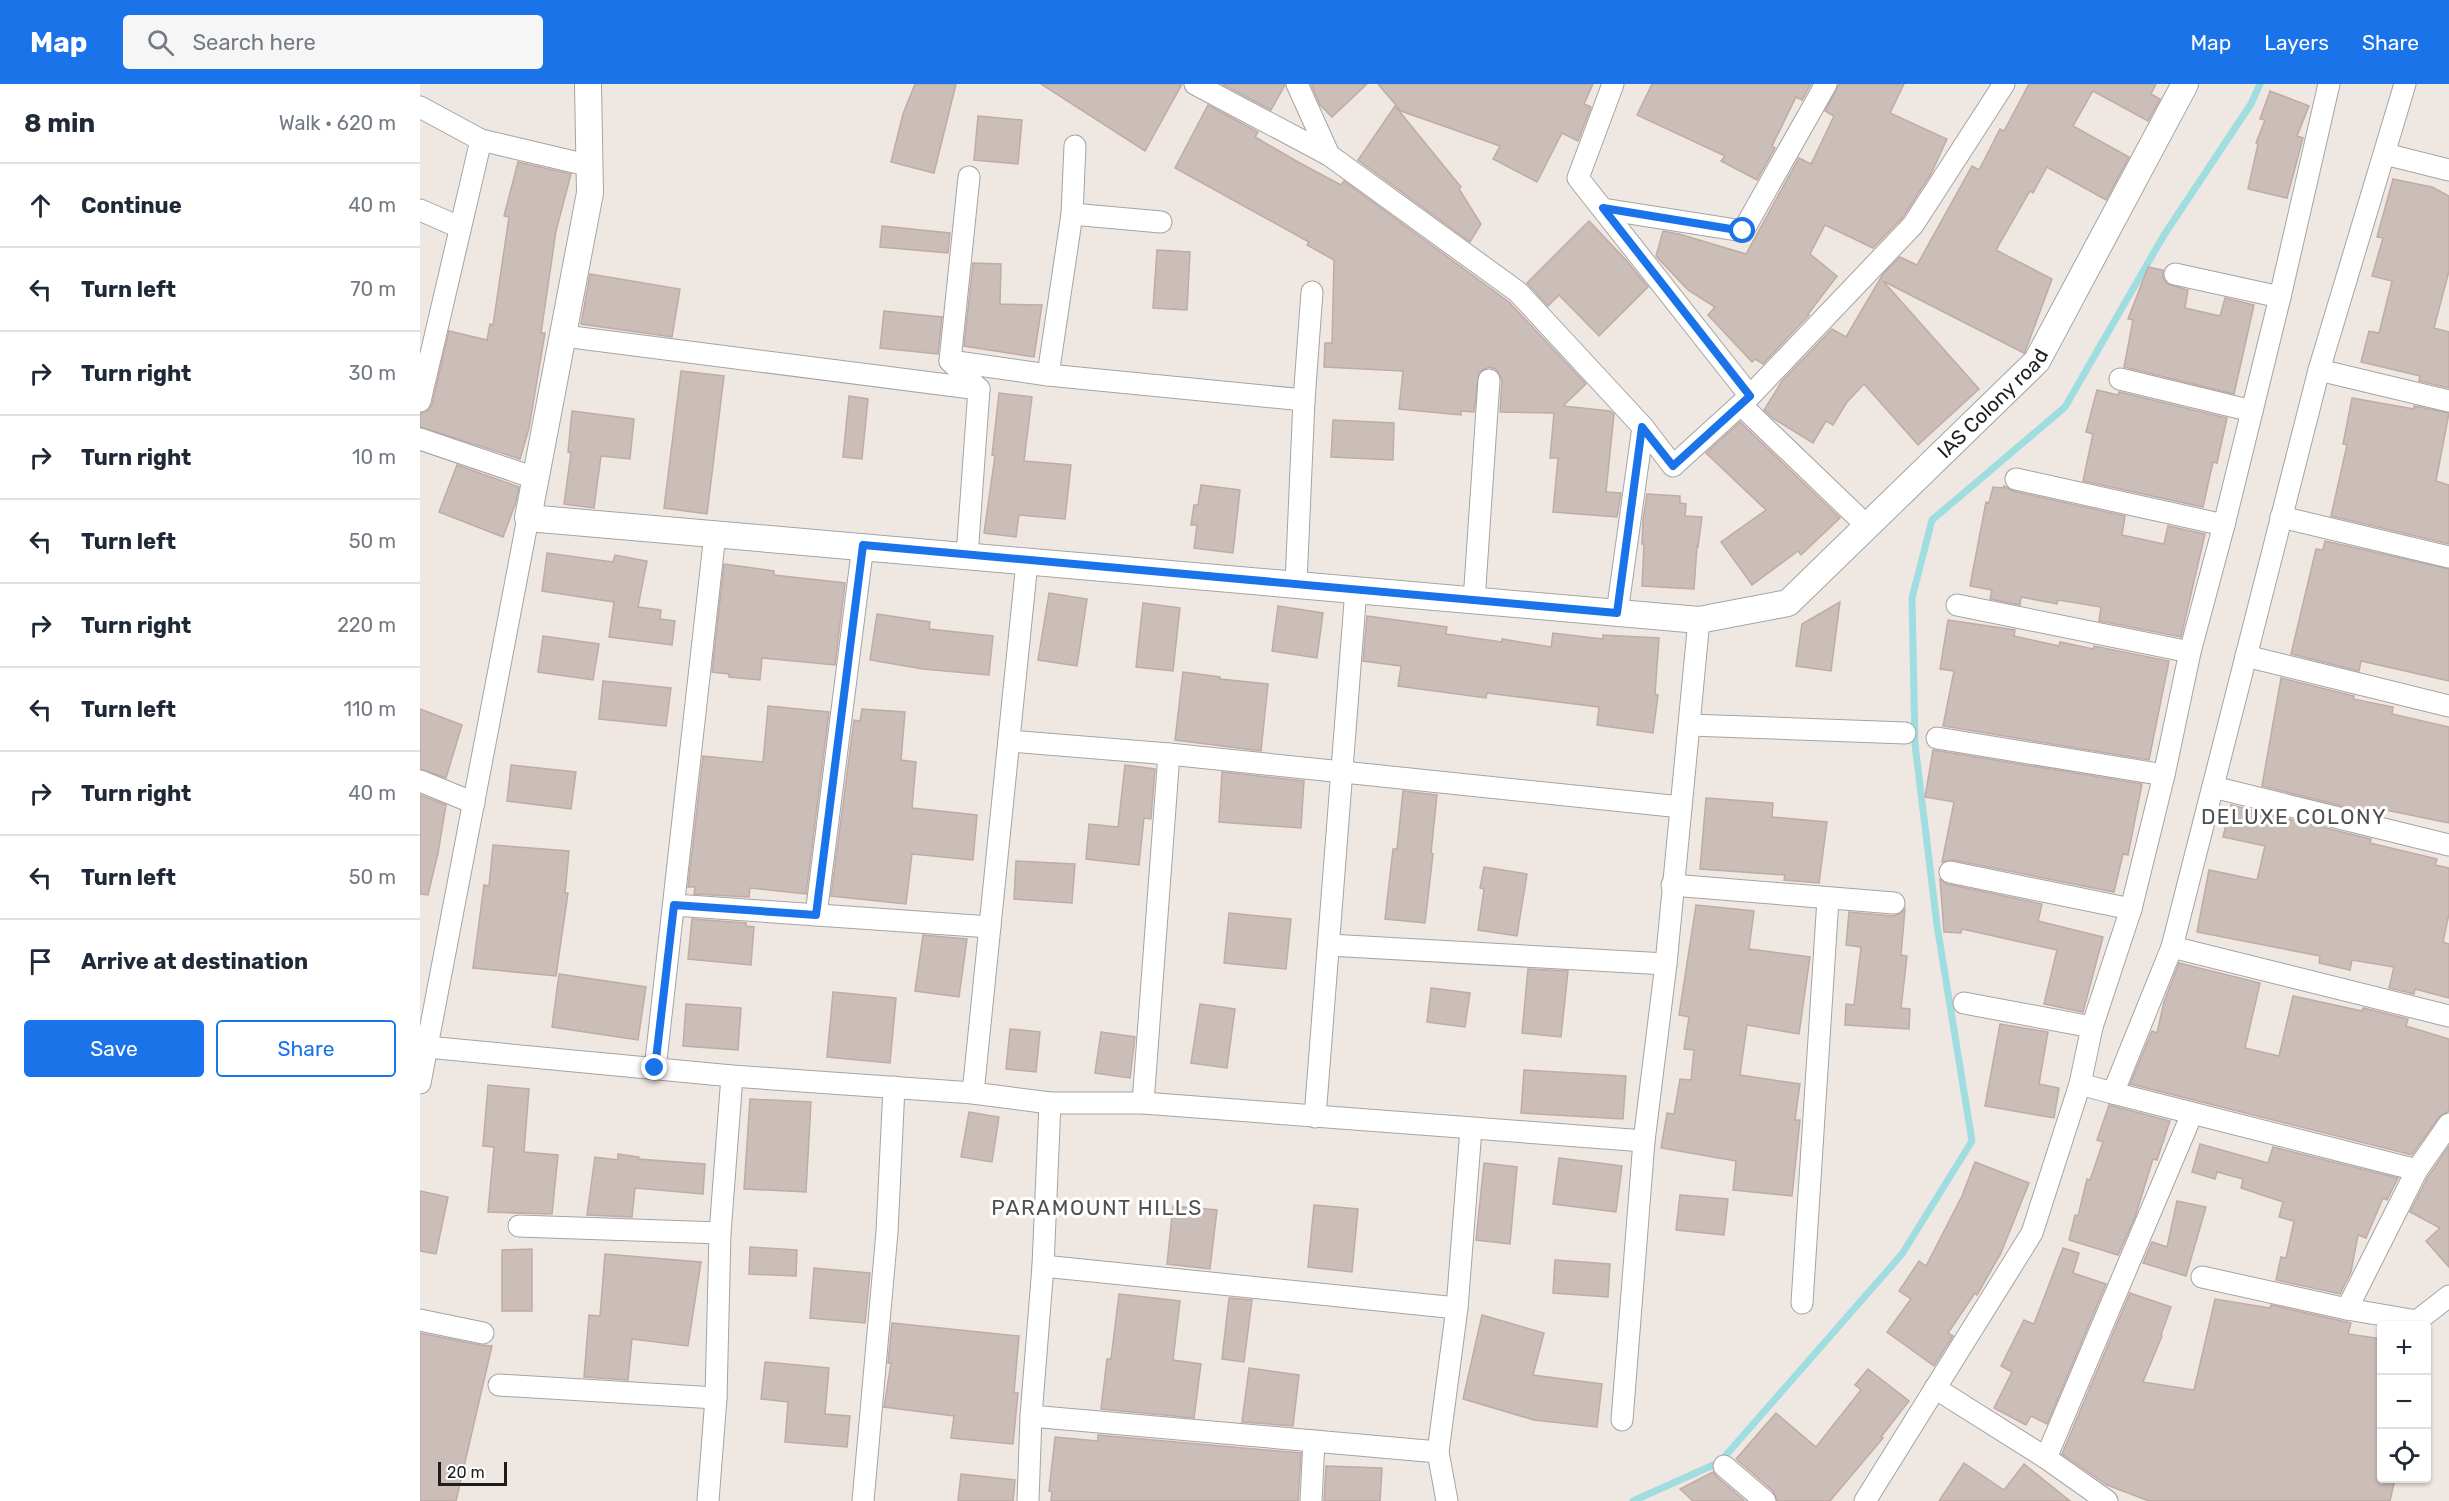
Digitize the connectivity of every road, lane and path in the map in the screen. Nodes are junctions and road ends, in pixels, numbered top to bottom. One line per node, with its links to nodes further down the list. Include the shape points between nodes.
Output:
1 (588, 84): 15 (street)
2 (1195, 84): 14 (street)
3 (1297, 84): 14 (street)
4 (1612, 84): 18 (street, via 1578,178)
5 (1827, 84): 18 (street, via 1743,231)
6 (2004, 84): 36 (street, via 1913,225)
7 (2185, 84): 46 (street, IAS Colony road, via 2037,362)
8 (2329, 84): 25 (street)
9 (2405, 84): 13 (street)
10 (420, 107): 11 (street)
11 (480, 140): 15 (street); 22 (street)
12 (1075, 146): 20 (street)
13 (2385, 154): 16 (street); 29 (street)
14 (1329, 155): 39 (street, via 1518,292)
15 (591, 166): 27 (street, via 590,193)
16 (2449, 170)
17 (969, 177): 28 (street)
18 (1603, 208): 36 (street)
19 (420, 210): 22 (street)
20 (1072, 214): 21 (street); 30 (street)
21 (1161, 222)
22 (459, 227): 26 (street)
23 (2175, 274): 25 (street)
24 (1312, 292): 34 (street)
25 (2280, 297): 38 (street)
26 (428, 334): 35 (street)
27 (564, 336): 33 (street); 41 (street)
28 (950, 361): 30 (street); 33 (street)
29 (2319, 370): 37 (street); 43 (street)
30 (1048, 375): 34 (street)
31 (1489, 380): 54 (street)
32 (2120, 380): 38 (street)
33 (979, 389): 49 (street)
34 (1304, 400): 52 (street)
35 (420, 401)
36 (1746, 401): 39 (street, via 1673,466); 46 (street)
37 (2449, 401)
38 (2252, 411): 45 (street)
39 (1642, 427): 56 (street)
40 (420, 439): 41 (street)
41 (535, 478): 44 (street)
42 (2016, 479): 45 (street)
43 (2281, 517): 50 (street); 59 (street)
44 (528, 518): 47 (street, IAS Colony road); 70 (street)
45 (2224, 525): 58 (street)
46 (1867, 526): 57 (street, IAS Colony road, via 1788,603)
47 (715, 534): 48 (street, IAS Colony road); 77 (street)
48 (863, 545): 49 (street, IAS Colony road); 79 (street)
49 (967, 556): 51 (street, IAS Colony road)
50 (2449, 557)
51 (1027, 561): 52 (street, IAS Colony road); 64 (street)
52 (1296, 584): 53 (street, IAS Colony road)
53 (1356, 589): 54 (street, IAS Colony road); 66 (street)
54 (1474, 601): 56 (street, IAS Colony road)
55 (1957, 605): 58 (street)
56 (1617, 613): 57 (street, IAS Colony road)
57 (1699, 621): 61 (street)
58 (2190, 652): 67 (street)
59 (2246, 656): 60 (street); 69 (street)
60 (2449, 706)
61 (1690, 725): 62 (street); 71 (street)
62 (1905, 733)
63 (1937, 738): 67 (street)
64 (1009, 741): 65 (street); 80 (street)
65 (1169, 754): 66 (street); 96 (street)
66 (1343, 773): 71 (street); 81 (street)
67 (2164, 775): 78 (street)
68 (420, 781): 70 (street)
69 (2213, 787): 72 (street); 82 (street)
70 (474, 802): 87 (street)
71 (1681, 807): 74 (street)
72 (2449, 845)
73 (1950, 872): 78 (street)
74 (1672, 885): 75 (street); 83 (street)
75 (1828, 899): 76 (street); 108 (street)
76 (1894, 903)
77 (674, 905): 79 (street); 88 (street)
78 (2131, 909): 86 (street)
79 (816, 915): 80 (street)
80 (990, 927): 93 (street)
81 (1329, 945): 83 (street); 98 (street)
82 (2172, 947): 85 (street); 94 (street)
83 (1666, 964): 101 (street)
84 (1964, 1003): 86 (street)
85 (2449, 1016)
86 (2092, 1027): 91 (street)
87 (427, 1047): 88 (street); 90 (street)
88 (655, 1068): 89 (street)
89 (732, 1076): 92 (street); 104 (street)
90 (420, 1083)
91 (2080, 1084): 94 (street); 114 (street, via 2032,1233)
92 (894, 1086): 93 (street); 123 (street, via 887,1232)
93 (973, 1093): 95 (street)
94 (2114, 1093): 97 (street)
95 (1050, 1103): 96 (street); 105 (street)
96 (1143, 1103): 98 (street)
97 (2192, 1114): 102 (street); 120 (street)
98 (1316, 1117): 100 (street)
99 (2449, 1124): 102 (street)
100 (1471, 1129): 101 (street); 109 (street)
101 (1644, 1141): 117 (street)
102 (2417, 1170): 110 (street)
103 (519, 1226): 104 (street)
104 (720, 1233): 115 (street)
105 (1043, 1266): 109 (street); 116 (street)
106 (2202, 1277): 110 (street)
107 (2449, 1296): 110 (street, via 2417,1321)
108 (1802, 1303)
109 (1457, 1308): 119 (street)
110 (2347, 1309)
111 (420, 1320): 112 (street)
112 (483, 1333)
113 (499, 1385): 115 (street)
114 (1935, 1388): 120 (street); 128 (street)
115 (716, 1398): 122 (street)
116 (1031, 1416): 118 (street); 124 (street)
117 (1622, 1419)
118 (1314, 1441): 119 (street); 125 (street)
119 (1438, 1452): 126 (street)
120 (2046, 1458): 129 (street)
121 (1724, 1466): 127 (street)
122 (708, 1501)
123 (863, 1501)
124 (1028, 1501)
125 (1311, 1501)
126 (1447, 1501)
127 (1765, 1501)
128 (1865, 1501)
129 (2108, 1501)

